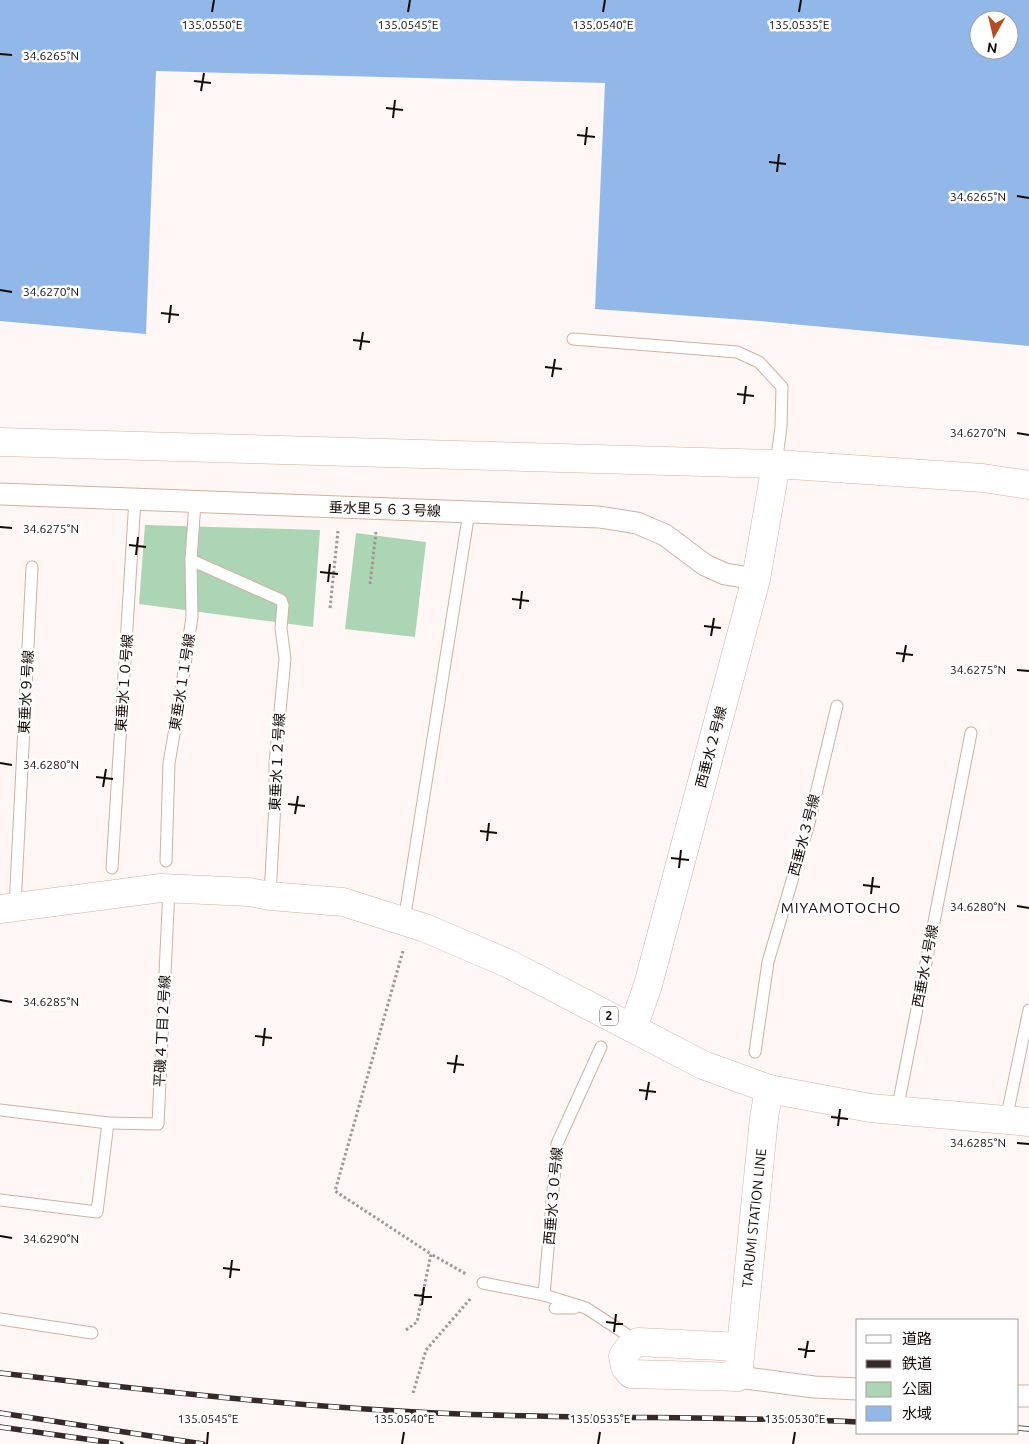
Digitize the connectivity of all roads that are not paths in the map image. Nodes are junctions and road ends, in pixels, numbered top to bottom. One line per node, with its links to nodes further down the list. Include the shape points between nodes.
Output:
1 (573, 339): 3 (lane, via 737,352 759,362 782,387)
2 (0, 442): 3 (main road)
3 (776, 464): 4 (main road, via 983,478); 11 (main road, 西垂水２号線)
4 (1029, 485)
5 (0, 494): 6 (street, 垂水里５６３号線)
6 (135, 499): 7 (street, 垂水里５６３号線); 15 (lane, 東垂水１０号線)
7 (195, 502): 8 (street, 垂水里５６３号線); 9 (lane, 東垂水１１号線)
8 (469, 512): 11 (street, 垂水里５６３号線, via 599,517 637,523 665,535 705,565 725,574); 19 (lane)
9 (191, 560): 14 (lane, 東垂水１１号線, via 192,617 169,763); 17 (lane, 東垂水１２号線, via 281,600 283,605 281,628 285,659 275,763)
10 (32, 567): 18 (lane, 東垂水９号線)
11 (756, 578): 21 (main road, 西垂水２号線, via 648,985)
12 (837, 706): 23 (lane, 西垂水３号線, via 809,824 768,962)
13 (972, 733): 26 (lane, 西垂水４号線)
14 (166, 861)
15 (112, 868)
16 (169, 888): 17 (main road, 2); 18 (main road, 2); 28 (lane, 平磯４丁目２号線, via 158,1124)
17 (270, 896): 19 (main road, 2, via 343,902)
18 (8, 908)
19 (405, 934): 21 (main road, 2, via 425,928 506,963)
20 (1029, 1010): 27 (lane)
21 (633, 1028): 24 (main road, 2, via 704,1065)
22 (601, 1046): 31 (lane, 西垂水３０号線, via 557,1144)
23 (754, 1052)
24 (769, 1089): 26 (main road, 2); 37 (main road, TARUMI STATION LINE)
25 (0, 1110): 28 (lane)
26 (897, 1111): 27 (main road, 2)
27 (1018, 1121)
28 (108, 1123): 29 (lane, via 97,1212)
29 (0, 1200)
30 (483, 1283): 31 (lane)
31 (544, 1295): 33 (lane)
32 (555, 1308): 33 (lane)
33 (586, 1308): 36 (lane)
34 (0, 1320): 35 (lane)
35 (92, 1333)
36 (638, 1342): 37 (main road); 38 (main road, via 623,1356 625,1367 631,1374)
37 (741, 1347): 38 (main road, TARUMI STATION LINE)
38 (738, 1377): 39 (street, via 814,1387)
39 (856, 1388)

